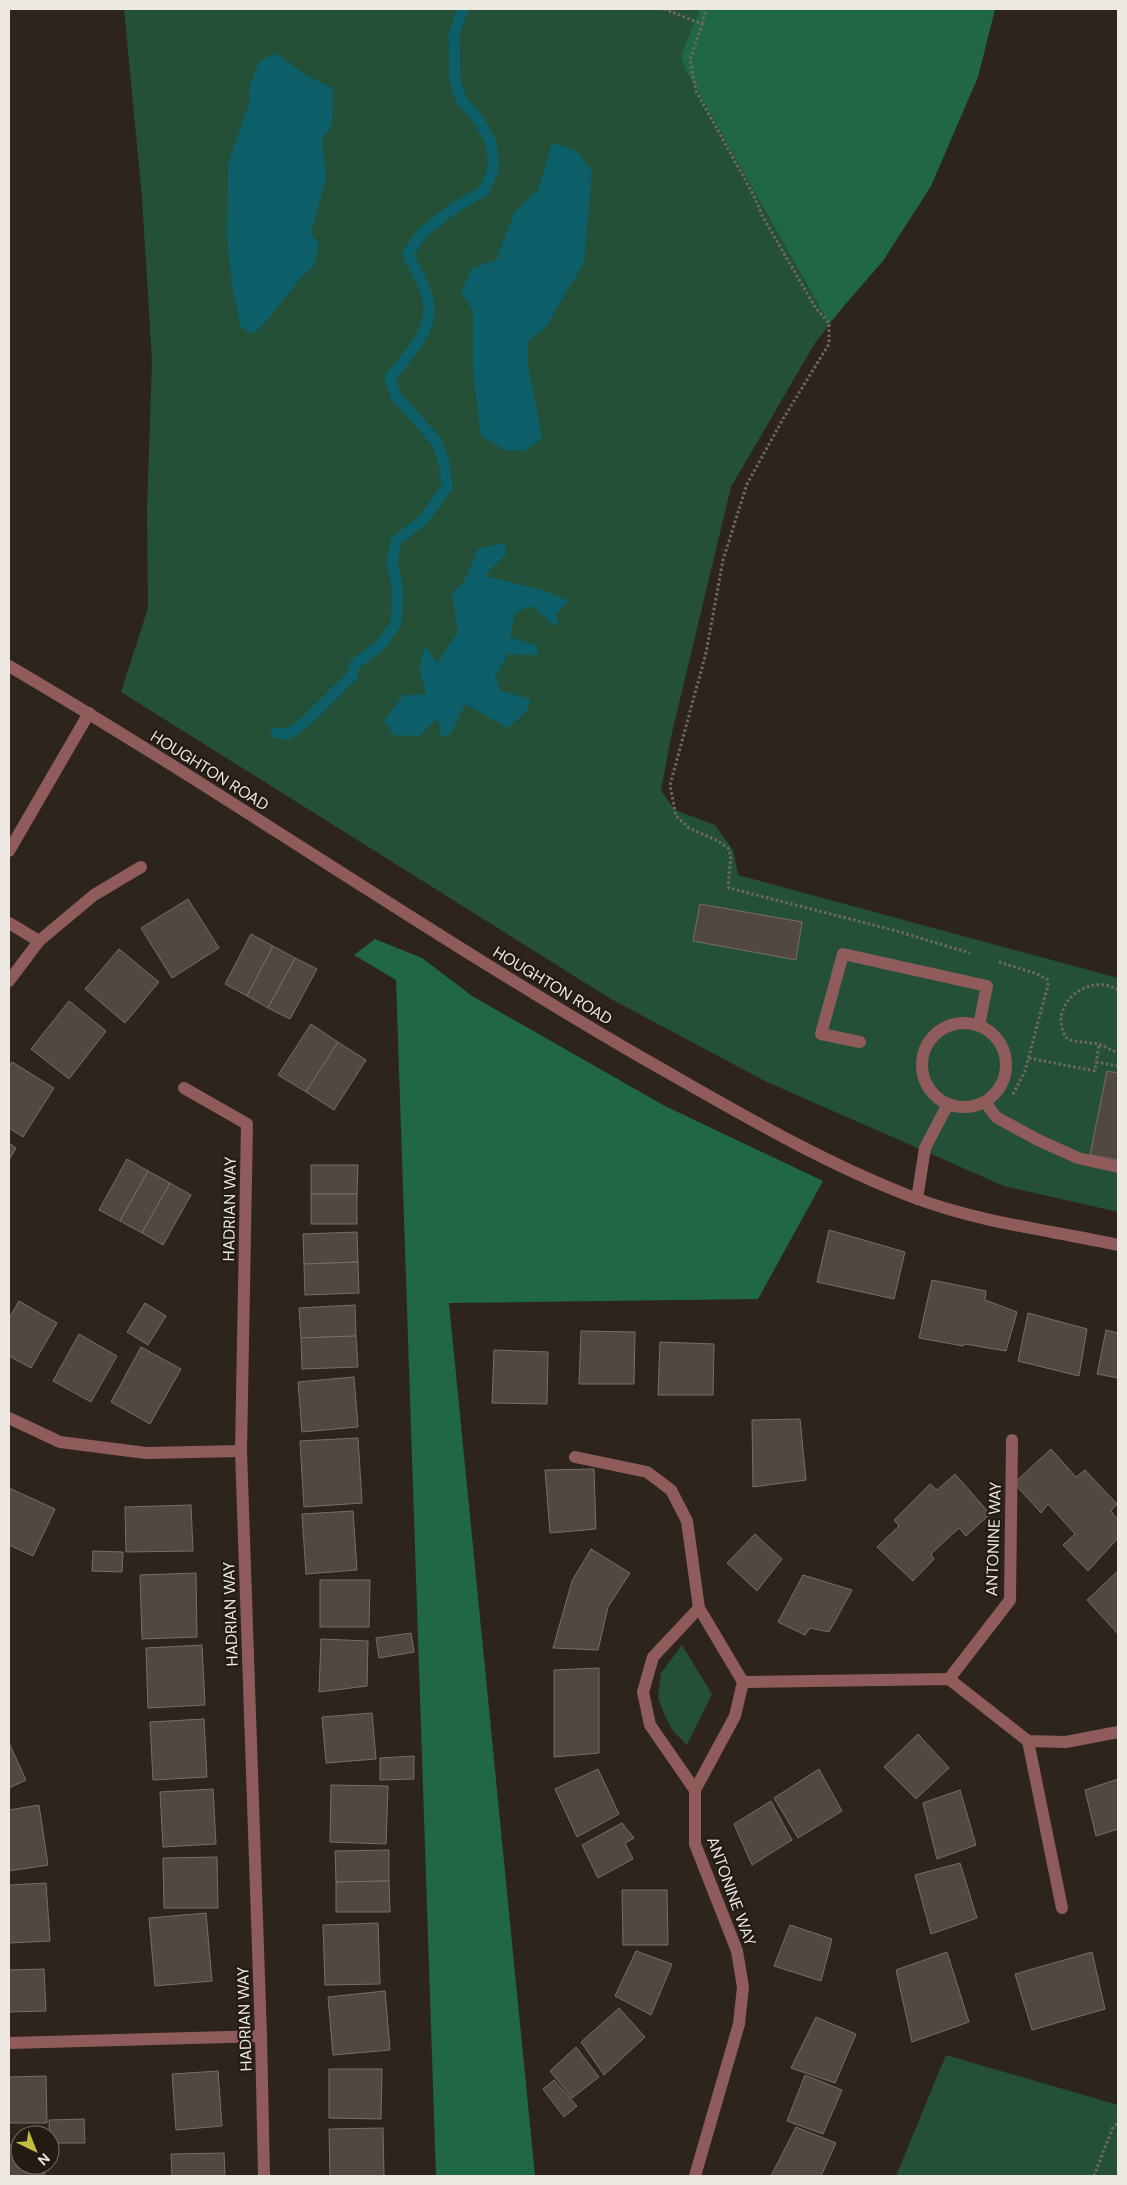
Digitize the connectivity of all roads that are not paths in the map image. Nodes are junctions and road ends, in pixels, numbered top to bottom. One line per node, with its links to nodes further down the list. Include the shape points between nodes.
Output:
1 (9, 666): 2 (street, HOUGHTON ROAD)
2 (89, 713): 3 (street); 14 (street, HOUGHTON ROAD, via 563,1012 785,1138)
3 (9, 851)
4 (141, 867): 6 (street, via 94,895)
5 (9, 923): 6 (street)
6 (39, 941): 7 (street)
7 (9, 981)
8 (978, 1025): 9 (street, via 987,986 843,954 821,1034); 11 (street, via 992,1032 1006,1057 1007,1072 1002,1085); 12 (street, via 965,1023 944,1028 929,1042 923,1054 925,1081 931,1093)
9 (860, 1042)
10 (184, 1088): 18 (street, HADRIAN WAY, via 247,1124)
11 (985, 1102): 12 (street, via 968,1108); 13 (street, via 994,1114 1038,1140 1078,1158)
12 (948, 1104): 14 (street, via 925,1148)
13 (1118, 1167)
14 (917, 1199): 15 (street, HOUGHTON ROAD, via 990,1222 1050,1230)
15 (1118, 1245)
16 (9, 1418): 18 (street, via 60,1442 146,1453)
17 (1012, 1440): 21 (street, ANTONINE WAY, via 1010,1600)
18 (241, 1451): 27 (street, HADRIAN WAY)
19 (575, 1456): 20 (street, via 647,1472 671,1490 687,1521)
20 (699, 1608): 22 (street); 25 (street, via 653,1657 643,1692 650,1724)
21 (949, 1679): 22 (street); 24 (street)
22 (743, 1682): 25 (street, ANTONINE WAY, via 735,1716)
23 (1118, 1732): 24 (street, via 1066,1742)
24 (1028, 1742): 26 (street)
25 (695, 1790): 30 (street, ANTONINE WAY, via 694,1844 737,1951 743,1987 739,2024)
26 (1062, 1908)
27 (261, 2036): 28 (street); 29 (street, HADRIAN WAY)
28 (9, 2043)
29 (264, 2176)
30 (695, 2176)

